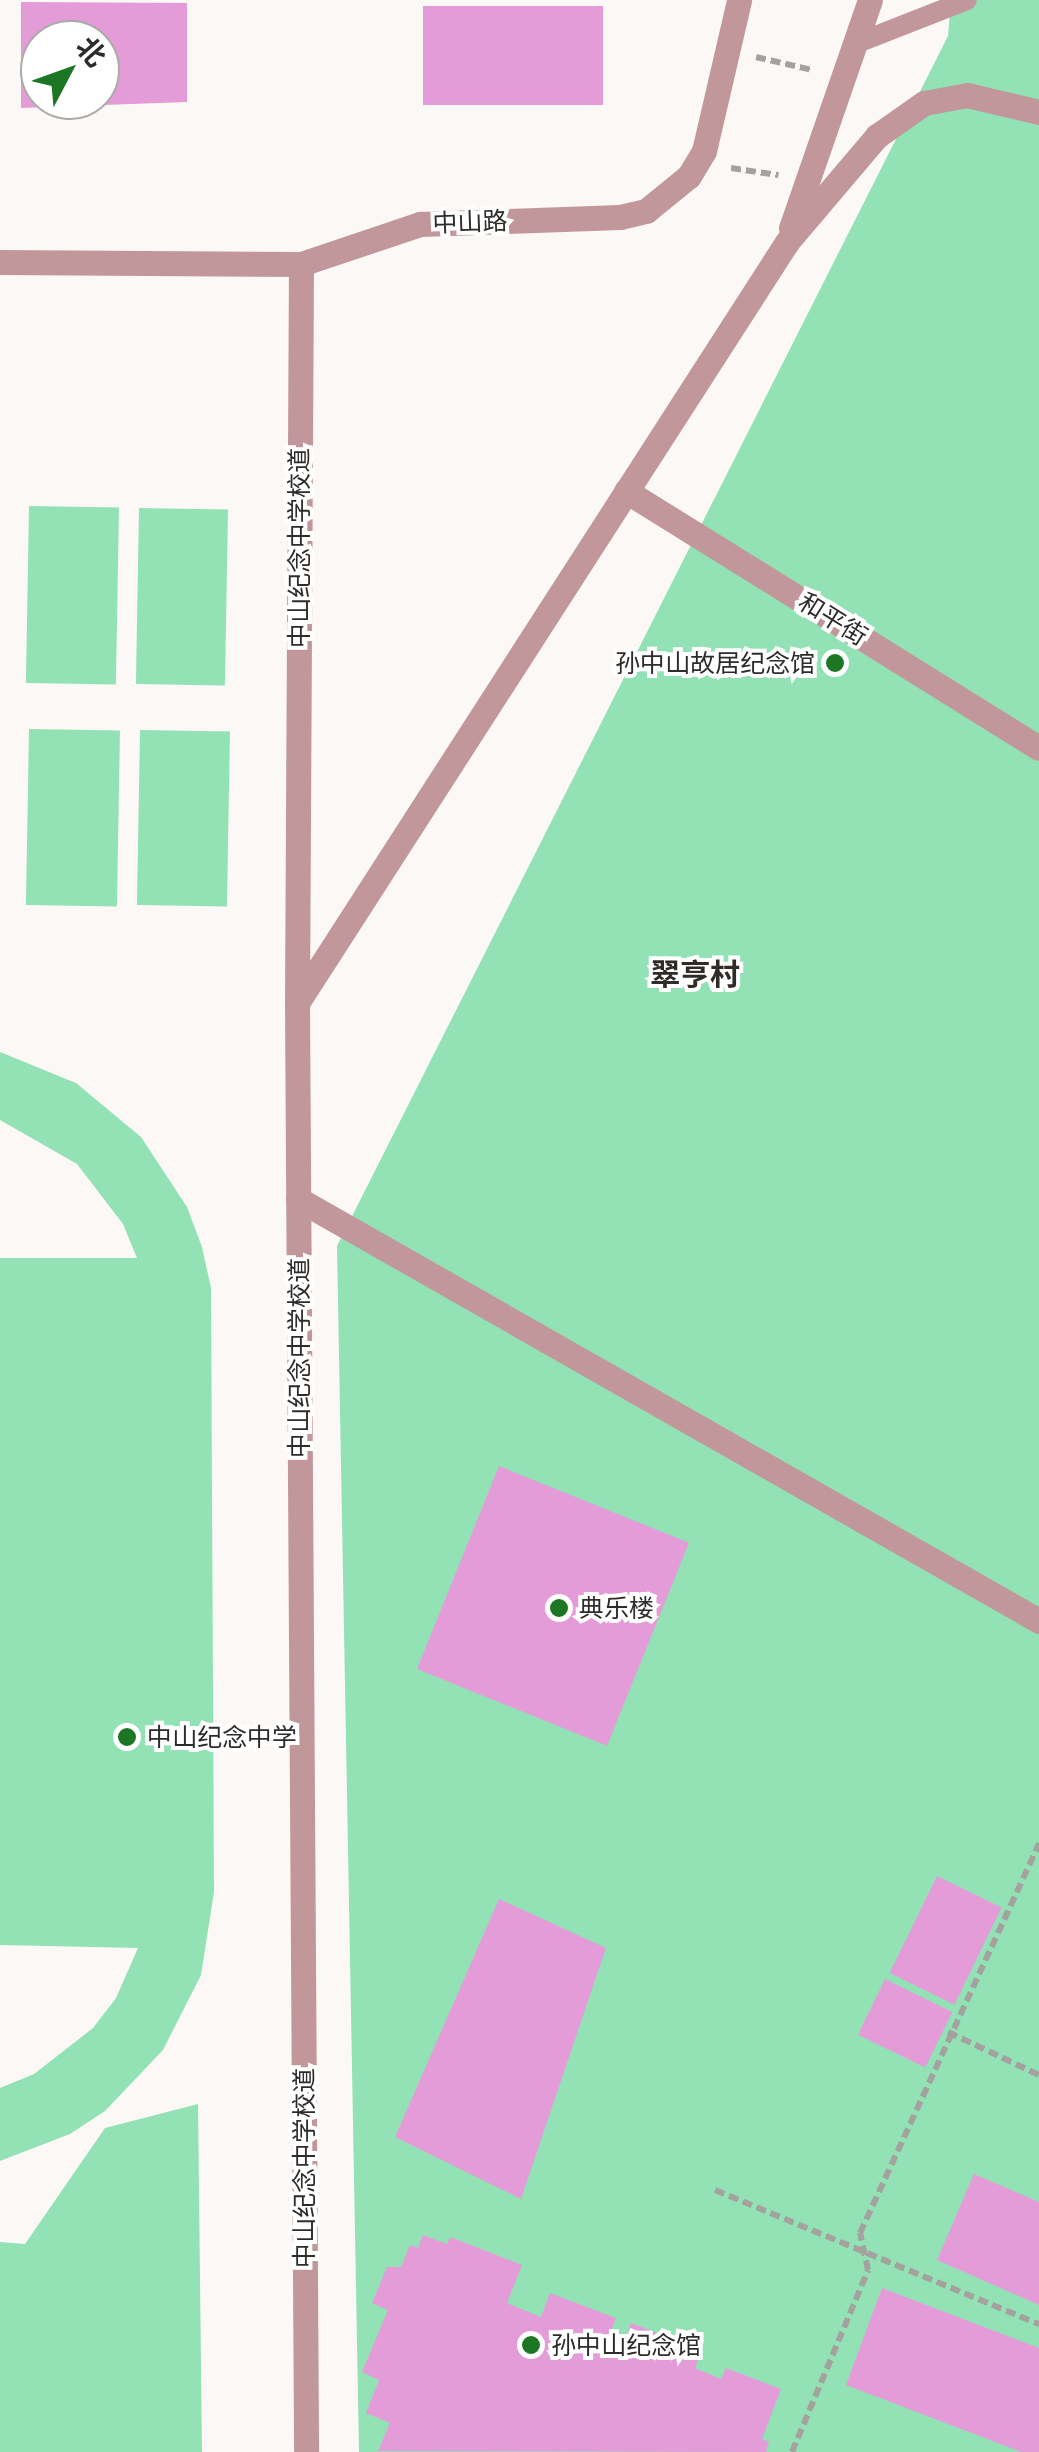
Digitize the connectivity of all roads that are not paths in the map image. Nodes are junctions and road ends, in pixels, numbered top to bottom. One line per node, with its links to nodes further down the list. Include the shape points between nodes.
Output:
1 (738, 0): 8 (street, 中山路, via 716,115 688,176 646,210 620,217 420,224)
2 (870, 0): 4 (street)
3 (967, 0): 4 (lane)
4 (855, 44): 6 (street)
5 (1039, 112): 6 (street, via 967,95 924,103 877,136)
6 (787, 242): 9 (street)
7 (0, 262): 8 (street, 中山路)
8 (301, 264): 11 (street, 中山纪念中学校道)
9 (626, 491): 10 (street, 和平街); 11 (street)
10 (1039, 748)
11 (297, 1002): 12 (street, 中山纪念中学校道)
12 (298, 1199): 13 (street); 14 (street, 中山纪念中学校道)
13 (1039, 1621)
14 (306, 2452)

